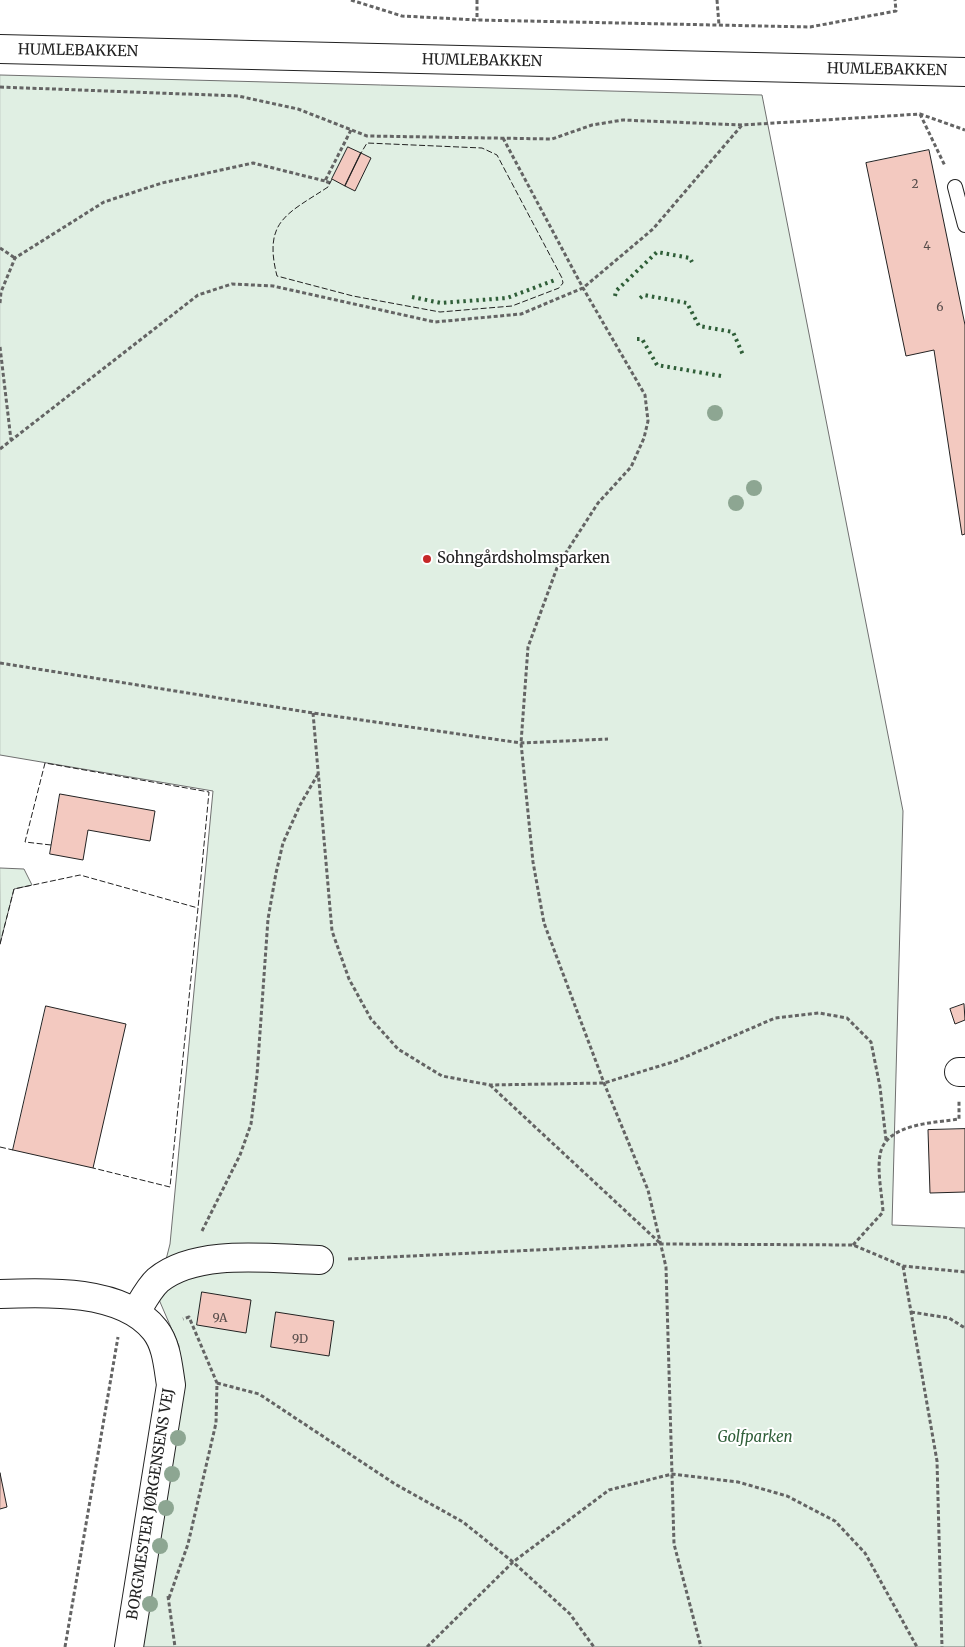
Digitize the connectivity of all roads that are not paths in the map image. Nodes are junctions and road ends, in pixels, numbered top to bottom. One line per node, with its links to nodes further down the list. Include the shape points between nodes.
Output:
1 (0, 49): 2 (street, HUMLEBAKKEN)
2 (965, 72)
3 (955, 187): 4 (lane)
4 (965, 225)
5 (319, 1260): 7 (street, via 215,1259 181,1266 157,1281)
6 (0, 1294): 7 (street, BORGMESTER JØRGENSENS VEJ, via 82,1294)
7 (129, 1310): 8 (street, BORGMESTER JØRGENSENS VEJ, via 156,1330 166,1353 171,1385)
8 (129, 1647)

